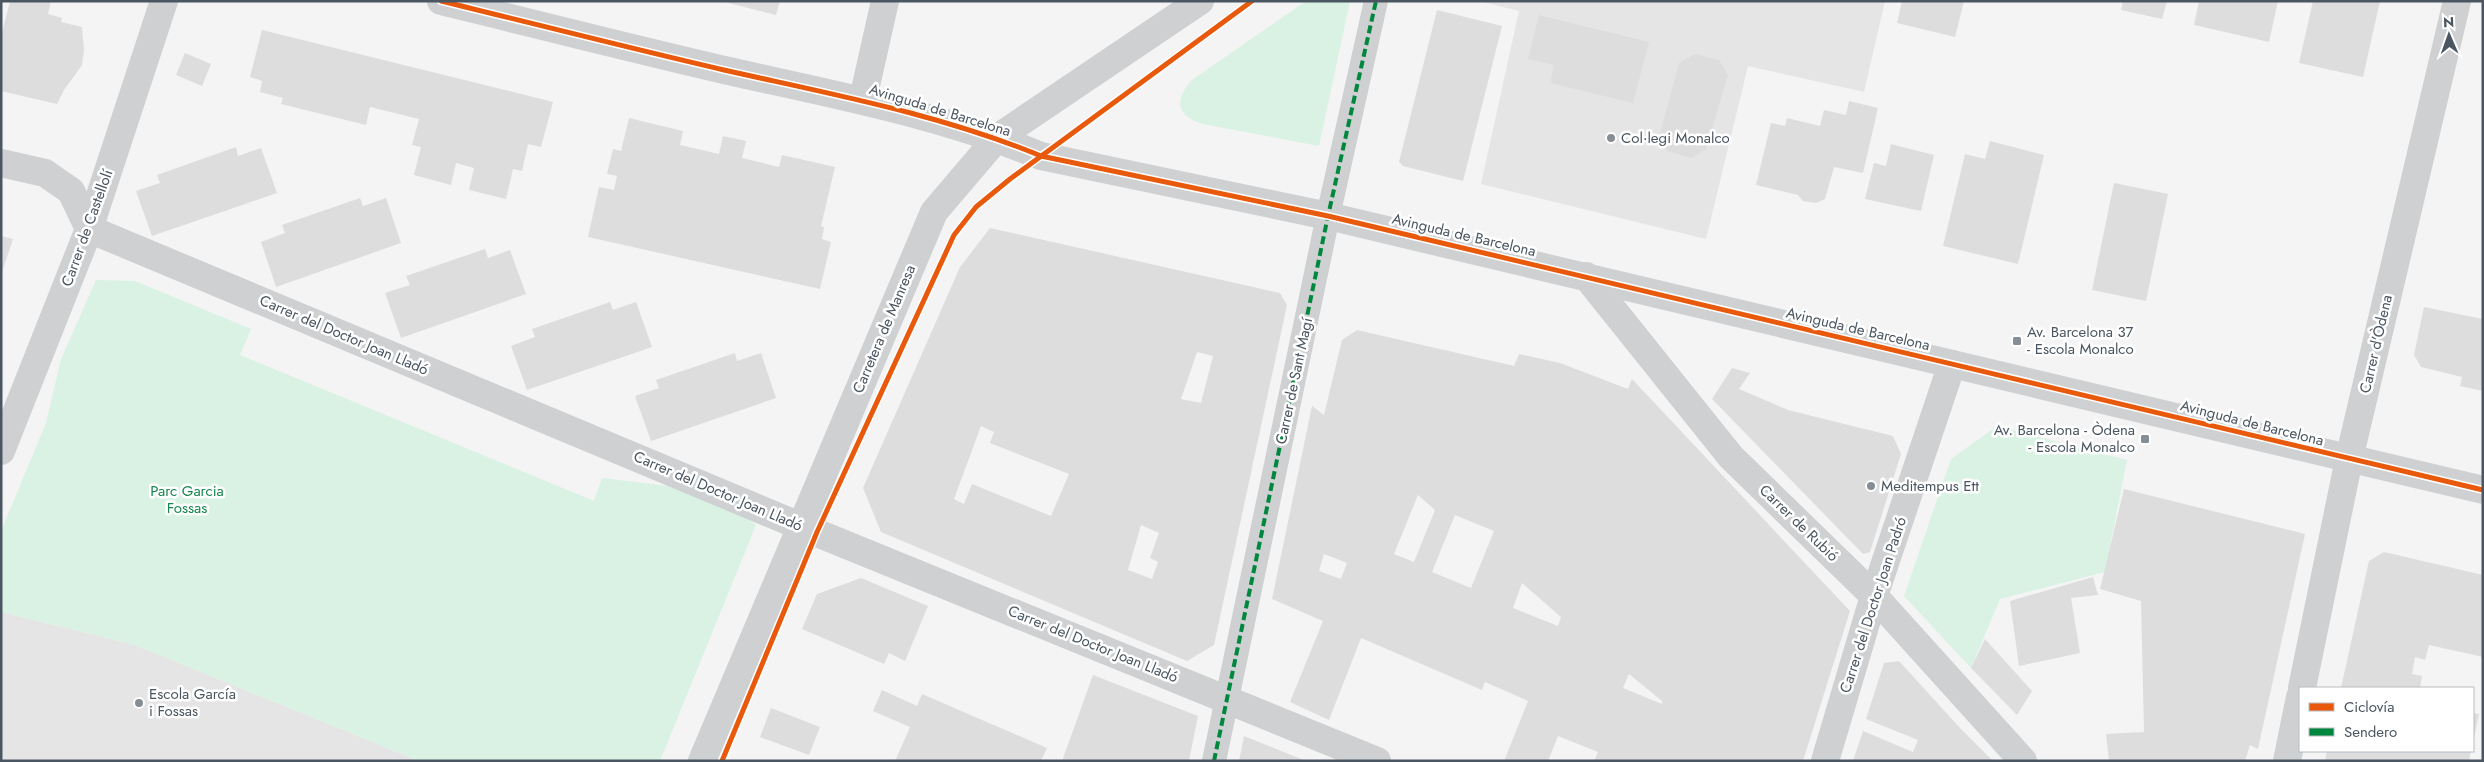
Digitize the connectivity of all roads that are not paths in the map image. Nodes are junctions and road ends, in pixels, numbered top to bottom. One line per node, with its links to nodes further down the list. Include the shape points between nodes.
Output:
1 (164, 1): 11 (street, Carrer de Castellolí)
2 (441, 1): 7 (street, Avinguda de Barcelona, via 725,70)
3 (885, 1): 7 (street)
4 (1200, 1): 8 (street, Carretera de Manresa)
5 (1376, 1): 10 (street, Carrer de Sant Magí)
6 (2457, 1): 15 (street, Carrer d'Òdena)
7 (863, 99): 8 (street, Avinguda de Barcelona)
8 (997, 138): 10 (street, Avinguda de Barcelona, via 1041,156); 17 (street, Carretera de Manresa, via 934,212)
9 (1, 163): 11 (street, via 45,173 71,191)
10 (1328, 216): 12 (street, Avinguda de Barcelona); 20 (street, Carrer de Sant Magí)
11 (89, 229): 14 (street, Carrer de Castellolí); 17 (street, Carrer del Doctor Joan Lladó)
12 (1586, 276): 13 (street, Avinguda de Barcelona); 18 (street, Carrer de Rubió, via 1731,457)
13 (1952, 364): 15 (street, Avinguda de Barcelona); 18 (street, Carrer del Doctor Joan Padró)
14 (1, 451)
15 (2349, 459): 16 (street, Avinguda de Barcelona); 19 (street, Carrer d'Òdena)
16 (2483, 490)
17 (800, 526): 20 (street, Carrer del Doctor Joan Lladó); 22 (street, Carretera de Manresa)
18 (1874, 596): 25 (street, Carrer del Doctor Joan Padró); 26 (street, Carrer de Rubió)
19 (2302, 687)
20 (1227, 698): 23 (street, Carrer de Sant Magí); 24 (street, Carrer del Doctor Joan Lladó)
21 (2299, 702): 27 (street)
22 (702, 761)
23 (1214, 761)
24 (1377, 761)
25 (1825, 761)
26 (2023, 761)
27 (2287, 761)

